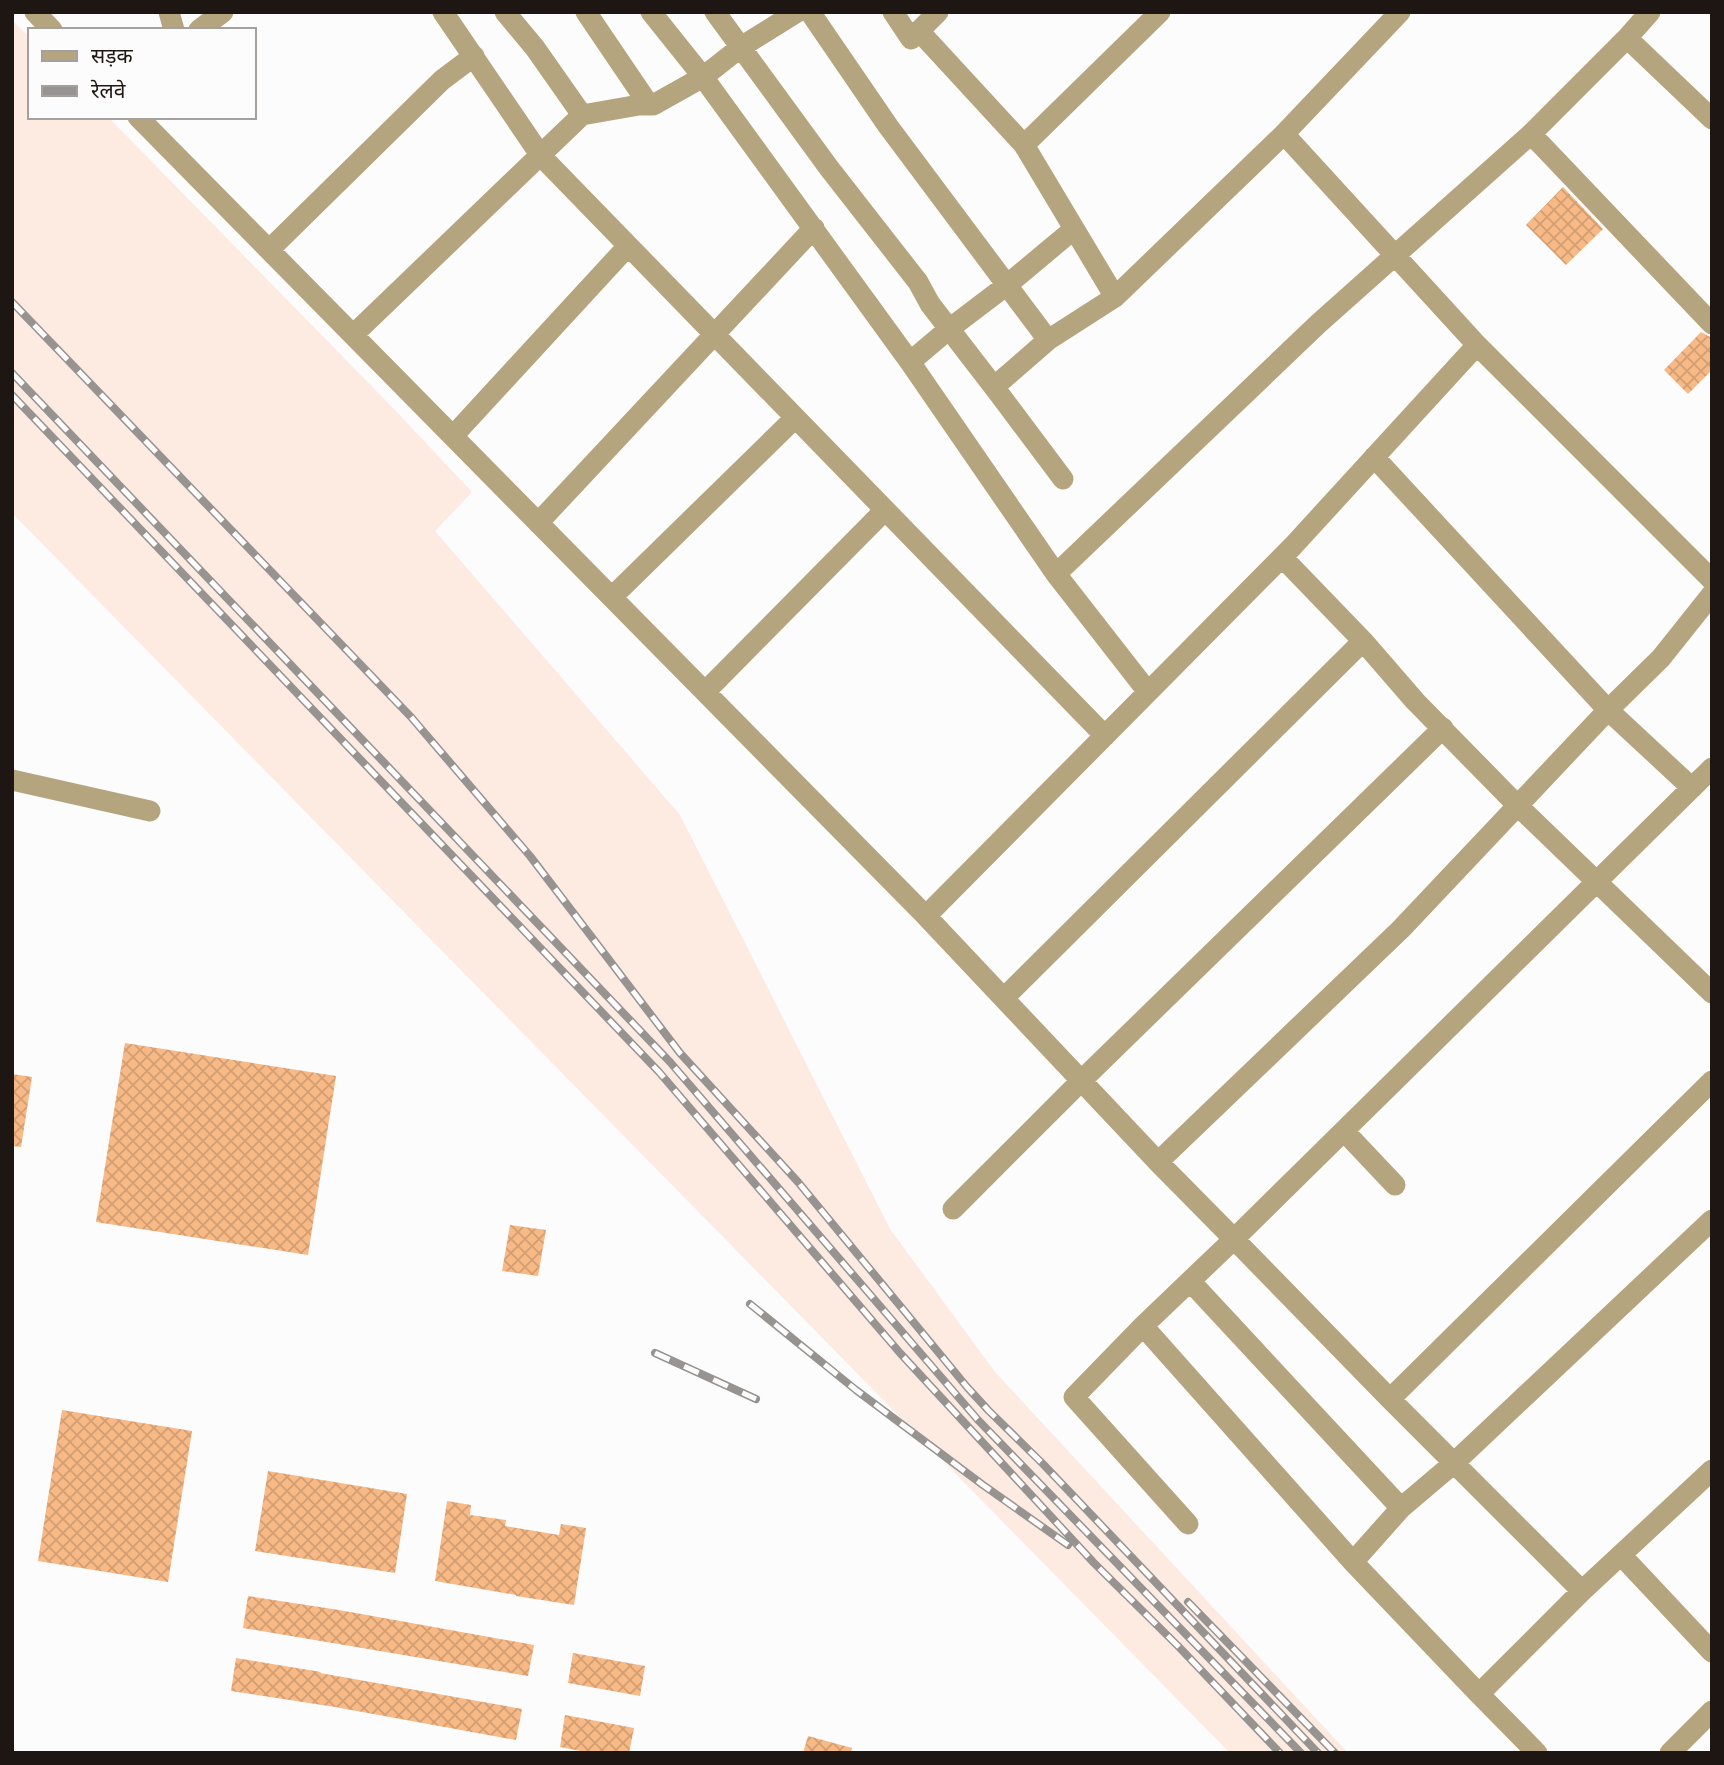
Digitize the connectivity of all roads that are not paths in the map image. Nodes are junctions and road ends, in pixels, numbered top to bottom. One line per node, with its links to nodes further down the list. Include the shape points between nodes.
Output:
1 (35, 12): 15 (street)
2 (223, 12): 16 (street)
3 (443, 12): 19 (street)
4 (505, 12): 22 (street)
5 (586, 12): 21 (street)
6 (651, 12): 20 (street)
7 (715, 12): 18 (street)
8 (797, 12): 18 (street)
9 (810, 12): 34 (street, via 887,126)
10 (893, 12): 17 (street, via 911,39)
11 (938, 12): 17 (street)
12 (1160, 12): 27 (street)
13 (1390, 16): 25 (street)
14 (1636, 21): 23 (street); 26 (street)
15 (50, 28)
16 (203, 28)
17 (919, 31): 27 (street)
18 (741, 47): 20 (street); 37 (street)
19 (474, 56): 28 (street); 32 (street, via 442,80)
20 (703, 77): 21 (street); 29 (street)
21 (649, 105): 22 (street)
22 (582, 115): 28 (street)
23 (1712, 118)
24 (140, 119): 32 (street)
25 (1284, 134): 33 (street); 35 (street)
26 (1531, 134): 33 (street); 36 (street)
27 (1024, 145): 30 (street)
28 (541, 156): 31 (street); 38 (street)
29 (814, 228): 39 (street); 42 (street)
30 (1074, 229): 34 (street); 35 (street)
31 (628, 246): 39 (street); 45 (street)
32 (269, 250): 38 (street)
33 (1396, 256): 41 (street); 51 (street, via 1318,324)
34 (1007, 285): 37 (street); 40 (street)
35 (1115, 296): 40 (street)
36 (1712, 324)
37 (949, 329): 42 (street); 43 (street)
38 (353, 335): 45 (street)
39 (715, 335): 44 (street); 49 (street)
40 (1048, 340): 43 (street)
41 (1477, 345): 46 (street); 52 (street)
42 (910, 362): 51 (street)
43 (994, 387): 47 (street)
44 (795, 418): 48 (street); 54 (street)
45 (453, 436): 49 (street)
46 (1374, 457): 50 (street); 58 (street)
47 (1063, 479)
48 (885, 510): 56 (street); 60 (street)
49 (538, 523): 54 (street)
50 (1282, 557): 55 (street); 57 (street)
51 (1056, 574): 57 (street)
52 (1712, 580)
53 (1712, 594): 58 (street, via 1661,658)
54 (612, 597): 56 (street)
55 (1363, 641): 59 (street); 69 (street)
56 (705, 692): 67 (street)
57 (1148, 692): 60 (street)
58 (1608, 710): 63 (street); 64 (street)
59 (1443, 728): 64 (street); 70 (street)
60 (1105, 736): 67 (street)
61 (1712, 768): 63 (street)
62 (12, 779): 65 (street)
63 (1692, 788): 66 (street)
64 (1518, 806): 66 (street); 73 (street, via 1401,929)
65 (150, 811)
66 (1597, 882): 68 (street); 72 (street)
67 (926, 916): 69 (street)
68 (1712, 993)
69 (1004, 998): 70 (street)
70 (1082, 1081): 73 (street); 75 (street)
71 (1712, 1081): 80 (street)
72 (1344, 1131): 74 (street); 77 (street)
73 (1158, 1162): 77 (street)
74 (1395, 1185)
75 (953, 1209)
76 (1712, 1220): 81 (street)
77 (1234, 1239): 78 (street); 80 (street)
78 (1190, 1281): 79 (street); 83 (street)
79 (1143, 1326): 84 (street, via 1074,1397); 86 (street)
80 (1390, 1399): 81 (street)
81 (1454, 1463): 83 (street); 87 (street)
82 (1712, 1470): 85 (street)
83 (1401, 1508): 86 (street)
84 (1188, 1524)
85 (1621, 1555): 87 (street); 88 (street)
86 (1353, 1562): 89 (street)
87 (1582, 1591): 89 (street)
88 (1712, 1652)
89 (1479, 1693): 91 (street)
90 (1712, 1711): 92 (street)
91 (1537, 1753)
92 (1670, 1753)

